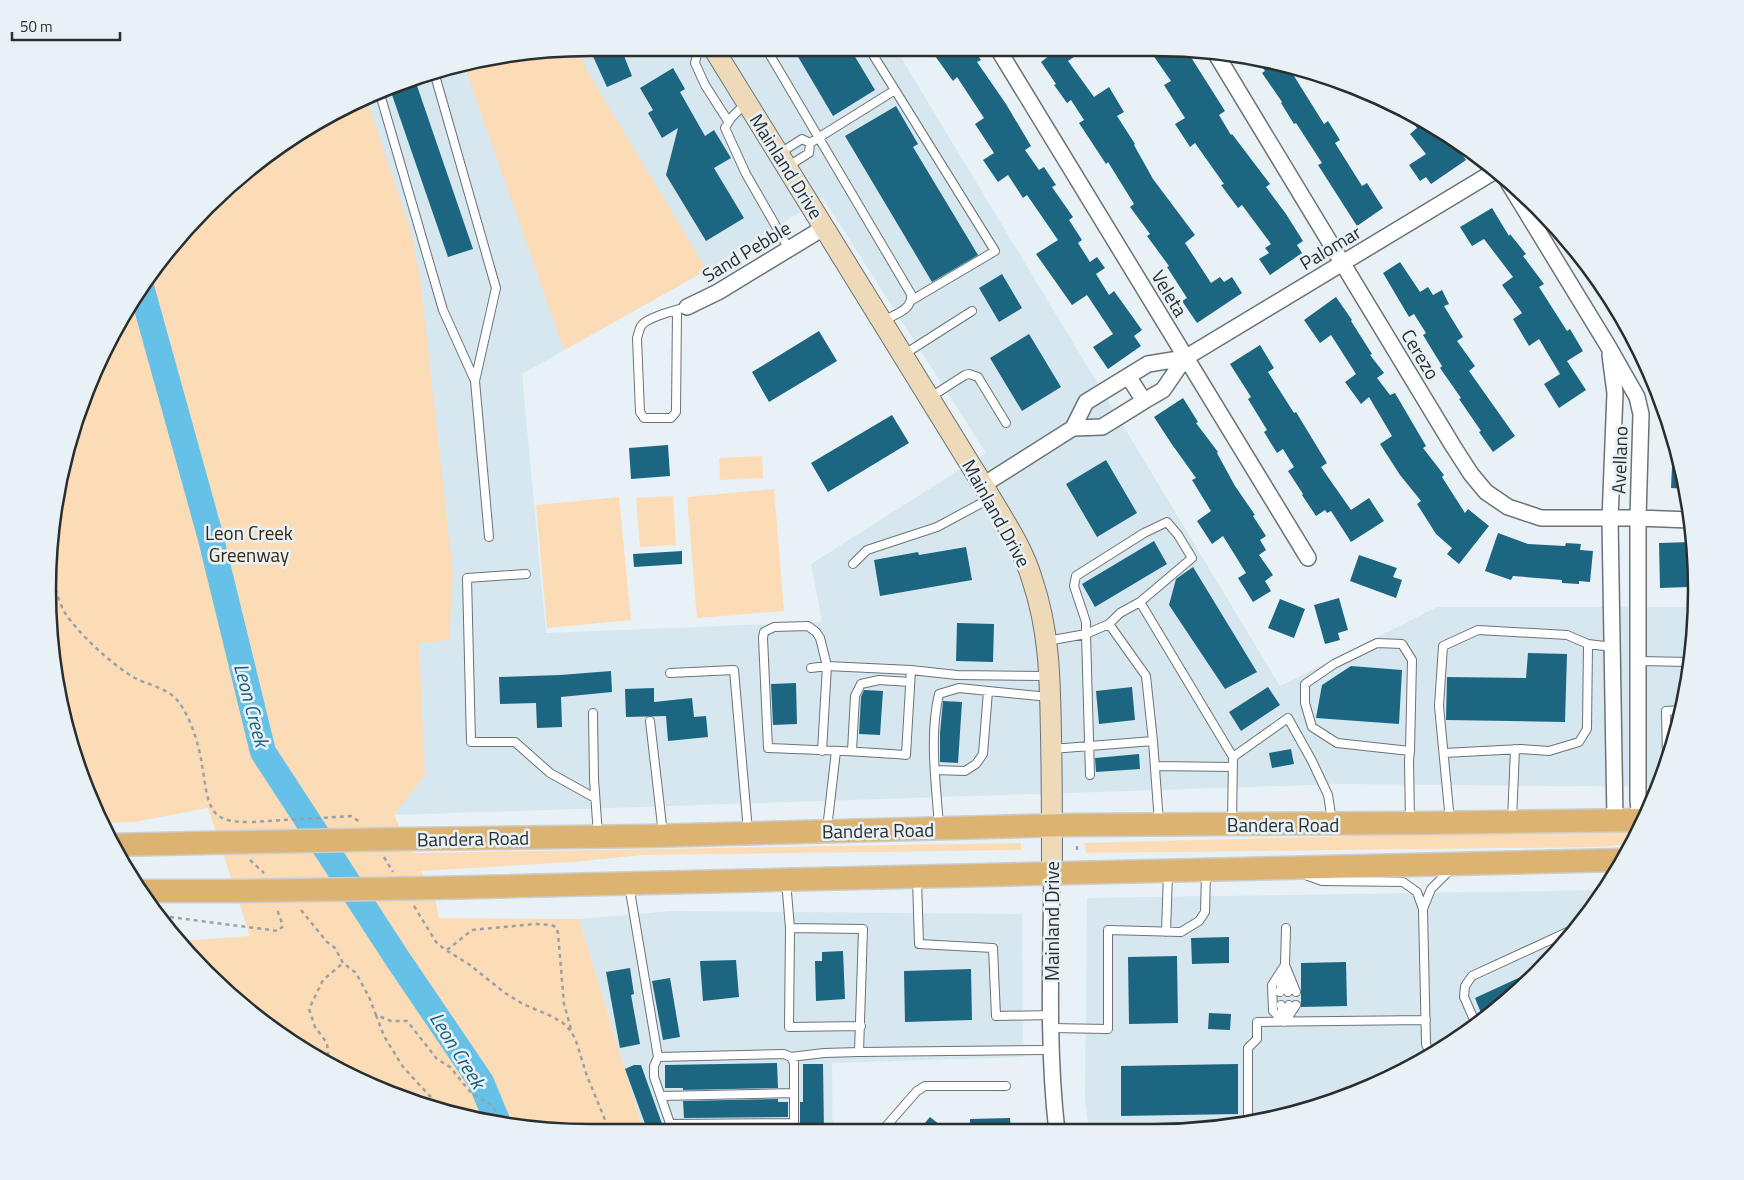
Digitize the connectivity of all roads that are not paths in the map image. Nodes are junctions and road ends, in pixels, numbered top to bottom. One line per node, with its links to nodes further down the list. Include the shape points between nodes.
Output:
1 (697, 56): 11 (lane, via 695,63 705,85)
2 (717, 56): 10 (main road, Mainland Drive)
3 (771, 56): 12 (lane)
4 (874, 56): 8 (lane)
5 (1002, 56): 26 (street, Veleta)
6 (1220, 61): 19 (street, Cerezo)
7 (436, 79): 28 (lane, via 496,288)
8 (895, 90): 12 (lane); 20 (lane, via 995,251)
9 (381, 99): 28 (lane, via 442,310)
10 (747, 102): 11 (lane); 14 (main road, Mainland Drive)
11 (728, 122): 18 (lane, via 725,128 746,174)
12 (818, 137): 13 (lane); 20 (lane)
13 (810, 143): 14 (lane, via 802,140); 14 (lane, via 809,153)
14 (783, 160): 17 (main road, Mainland Drive)
15 (1488, 174): 19 (street, Palomar)
16 (1521, 204): 24 (street, Avellano)
17 (825, 227): 18 (street, Sand Pebble); 23 (main road, Mainland Drive)
18 (789, 249): 21 (street, Sand Pebble, via 718,292)
19 (1343, 262): 26 (street, Palomar); 34 (street, Cerezo, via 1453,446 1486,492 1508,507 1541,518)
20 (912, 300): 23 (lane, via 909,306)
21 (682, 308): 21 (lane, via 647,320 637,338 640,412 644,418 671,418 676,412)
22 (972, 311): 25 (lane)
23 (883, 321): 25 (main road, Mainland Drive)
24 (1608, 346): 34 (street, Avellano, via 1615,394); 35 (street, Avellano, via 1637,397 1641,414)
25 (903, 354): 29 (main road, Mainland Drive)
26 (1185, 358): 27 (street, Palomar, via 1148,364); 30 (street, Palomar, via 1163,390); 38 (street, Veleta)
27 (1128, 376): 30 (street); 32 (street, Palomar, via 1086,402)
28 (475, 381): 37 (lane)
29 (929, 398): 31 (lane, via 965,375 974,375); 33 (main road, Mainland Drive)
30 (1144, 401): 32 (street, Palomar, via 1102,427)
31 (1006, 423)
32 (1073, 428): 33 (street)
33 (987, 491): 39 (lane, via 937,527 867,550); 46 (main road, Mainland Drive, via 1032,577)
34 (1610, 518): 35 (street, Cerezo); 41 (street, Avellano)
35 (1638, 518): 36 (street, Cerezo); 42 (street, Avellano)
36 (1683, 520)
37 (489, 537)
38 (1308, 558)
39 (853, 564)
40 (526, 574): 77 (lane, via 467,578 471,742 515,742 550,773)
41 (1612, 581): 42 (street); 48 (street, Avellano)
42 (1639, 582): 49 (street, Avellano)
43 (1140, 602): 44 (lane, via 1120,613); 45 (lane, via 1192,558 1167,522 1076,576 1074,586 1086,622); 72 (lane)
44 (1109, 624): 45 (lane); 63 (lane, via 1146,676)
45 (1086, 634): 46 (lane); 64 (lane)
46 (1047, 641): 55 (main road, Mainland Drive)
47 (1588, 644): 48 (lane); 67 (lane, via 1587,729 1580,742 1550,751); 71 (lane, via 1567,635 1478,630 1443,646 1439,706)
48 (1613, 647): 49 (street); 79 (street, Avellano)
49 (1639, 654): 50 (lane); 78 (street, Avellano)
50 (1683, 661)
51 (827, 666): 52 (lane); 53 (lane); 66 (lane); 66 (lane, via 820,638 808,626 774,627 764,632 768,748)
52 (811, 668)
53 (911, 670): 55 (lane, via 957,675); 56 (lane)
54 (670, 672): 90 (lane, via 734,670)
55 (1050, 676): 58 (main road, Mainland Drive)
56 (910, 682): 69 (lane, via 879,680 861,684 855,696); 69 (lane, via 906,755)
57 (988, 691): 58 (lane); 75 (lane, via 983,754 976,764 964,771); 75 (lane, via 959,688 940,694 935,712)
58 (1050, 697): 65 (main road, Mainland Drive)
59 (1674, 710): 62 (lane, via 1666,710)
60 (593, 713): 77 (lane)
61 (650, 721): 91 (lane)
62 (1667, 739)
63 (1153, 741): 64 (lane); 73 (lane)
64 (1088, 745): 65 (lane); 76 (lane)
65 (1051, 749): 87 (main road, Mainland Drive)
66 (822, 750): 68 (lane)
67 (1515, 750): 71 (lane); 81 (lane)
68 (836, 751): 69 (lane); 89 (lane)
69 (852, 751)
70 (1410, 751): 70 (lane, via 1412,660 1402,644 1378,643 1334,664 1305,684 1305,704 1312,727 1337,742); 86 (lane)
71 (1444, 753): 82 (lane)
72 (1233, 757): 74 (lane); 85 (lane, via 1288,718 1328,795)
73 (1155, 766): 74 (lane); 83 (lane)
74 (1233, 767): 84 (lane)
75 (935, 770): 88 (lane)
76 (1090, 775)
77 (596, 798): 92 (lane)
78 (1640, 810)
79 (1616, 820): 80 (main road, Bandera Road); 81 (main road, Bandera Road)
80 (1636, 820)
81 (1512, 822): 82 (main road, Bandera Road)
82 (1450, 823): 86 (main road, Bandera Road)
83 (1159, 824): 84 (main road, Bandera Road); 87 (main road, Bandera Road)
84 (1232, 824): 85 (main road, Bandera Road)
85 (1332, 824): 86 (main road, Bandera Road)
86 (1410, 824)
87 (1052, 825): 88 (main road, Bandera Road); 99 (main road, Mainland Drive)
88 (939, 828): 89 (main road, Bandera Road)
89 (827, 831): 90 (main road, Bandera Road)
90 (749, 833): 91 (main road, Bandera Road)
91 (663, 836): 92 (main road, Bandera Road)
92 (598, 837): 93 (main road, Bandera Road, bridge)
93 (121, 845)
94 (1614, 860): 95 (main road)
95 (1456, 865): 96 (main road); 104 (lane, via 1431,889)
96 (1285, 868): 98 (main road); 104 (lane, via 1322,881 1403,882 1417,892)
97 (1168, 870): 98 (main road); 99 (main road); 107 (lane)
98 (1206, 870): 107 (lane, via 1205,912 1199,921 1181,932)
99 (1052, 872): 100 (main road); 112 (street, Mainland Drive)
100 (916, 876): 101 (main road); 112 (lane, via 919,944 993,948 996,1016)
101 (786, 879): 102 (main road); 105 (lane)
102 (629, 883): 103 (main road, bridge); 118 (lane)
103 (149, 891)
104 (1424, 908): 111 (lane)
105 (790, 928): 114 (lane, via 789,1026); 114 (lane, via 864,929)
106 (1286, 928): 109 (lane)
107 (1166, 932): 112 (lane, via 1108,930 1108,1029)
108 (1561, 935): 110 (lane, via 1472,976 1465,986 1464,997)
109 (1285, 965): 109 (lane, via 1288,992); 113 (lane, via 1272,985 1273,1010)
110 (1473, 1017)
111 (1426, 1020): 113 (lane); 115 (lane)
112 (1051, 1022): 116 (street, Mainland Drive)
113 (1285, 1022): 113 (lane, via 1288,1005); 123 (lane, via 1257,1022 1257,1039 1248,1048)
114 (861, 1026): 117 (lane)
115 (1428, 1048)
116 (1051, 1050): 117 (lane); 128 (street, Mainland Drive)
117 (859, 1052): 119 (lane)
118 (658, 1057): 119 (lane, via 784,1054); 122 (lane, via 654,1077)
119 (790, 1057): 121 (lane, via 794,1063)
120 (1006, 1086): 127 (lane, via 925,1086)
121 (794, 1093): 122 (lane); 124 (lane)
122 (660, 1096): 125 (lane)
123 (1248, 1115)
124 (794, 1123): 126 (lane)
125 (670, 1124)
126 (770, 1124)
127 (888, 1124)
128 (1056, 1124)

